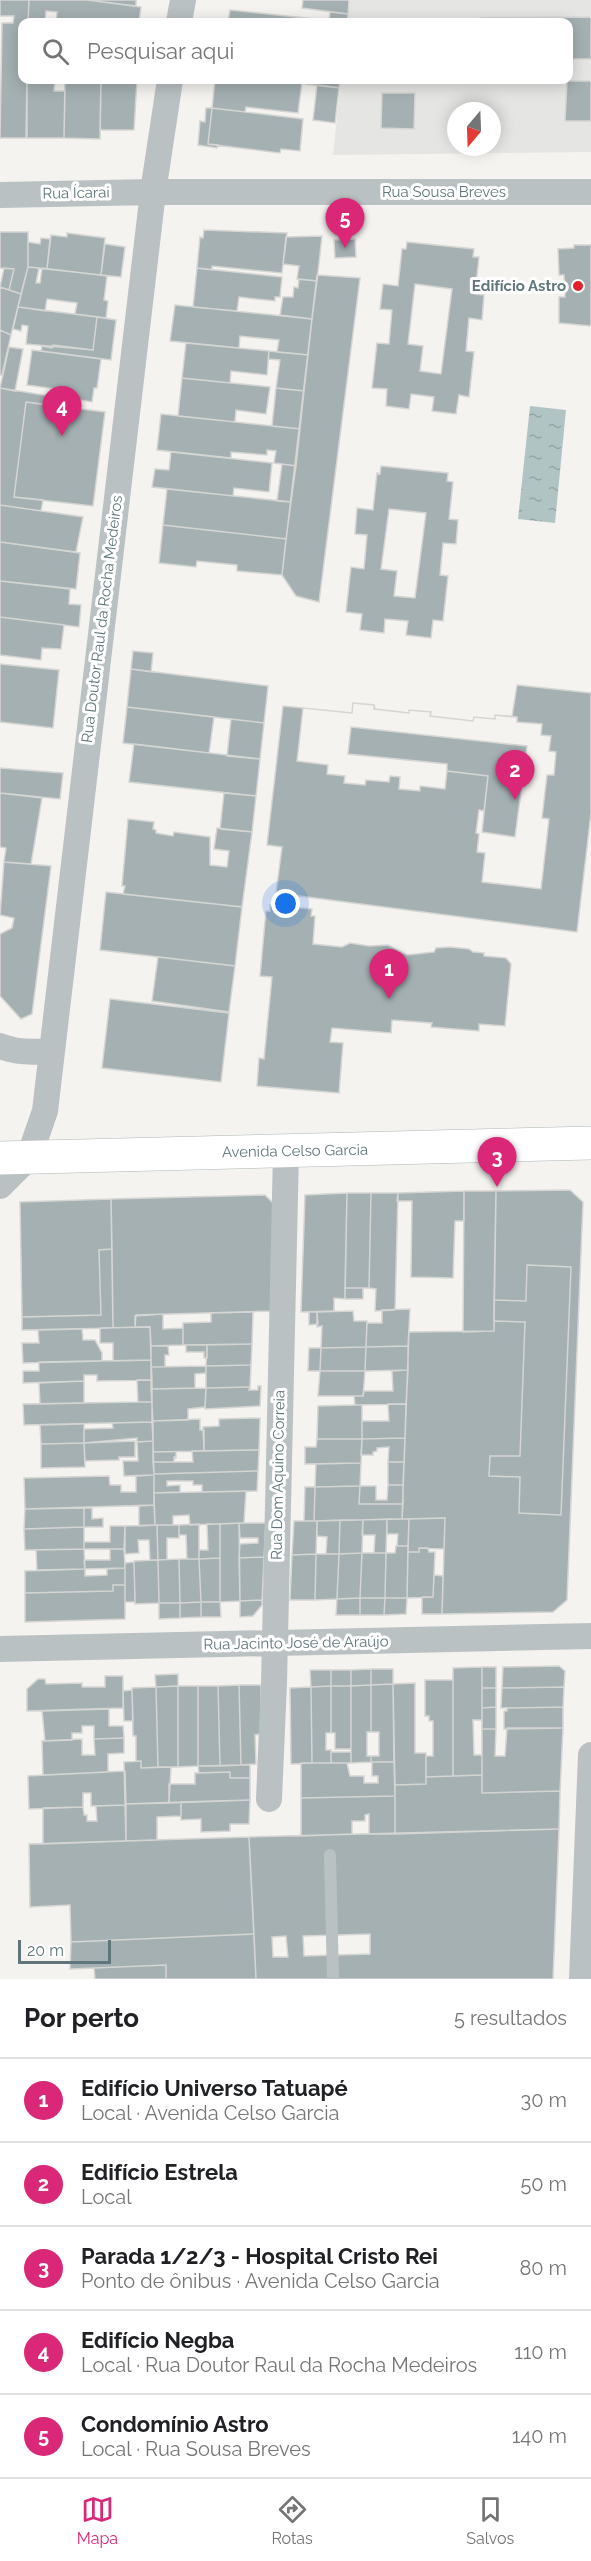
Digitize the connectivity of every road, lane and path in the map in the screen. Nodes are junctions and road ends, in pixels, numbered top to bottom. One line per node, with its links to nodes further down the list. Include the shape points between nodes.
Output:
1 (183, 0): 2 (street)
2 (180, 18)
3 (169, 84): 4 (street, Rua Doutor Raul da Rocha Medeiros)
4 (153, 192): 5 (street, Rua Sousa Breves); 6 (street, Rua Ícarai); 8 (street, Rua Doutor Raul da Rocha Medeiros)
5 (591, 192)
6 (0, 195)
7 (0, 1046): 8 (street, via 18,1052)
8 (52, 1050): 11 (street, Rua Doutor Raul da Rocha Medeiros, via 45,1111)
9 (591, 1143): 10 (main road, Avenida Celso Garcia)
10 (286, 1152): 11 (main road, Avenida Celso Garcia); 14 (street, Rua Dom Aquino Correia)
11 (14, 1158): 12 (street)
12 (0, 1186)
13 (591, 1636): 14 (street, Rua Jacinto José de Araújo)
14 (274, 1643): 15 (street, Rua Jacinto José de Araújo); 17 (street, Rua Dom Aquino Correia)
15 (0, 1649)
16 (591, 1755): 20 (street)
17 (269, 1799)
18 (330, 1855): 19 (lane)
19 (333, 1979)
20 (582, 1979)

